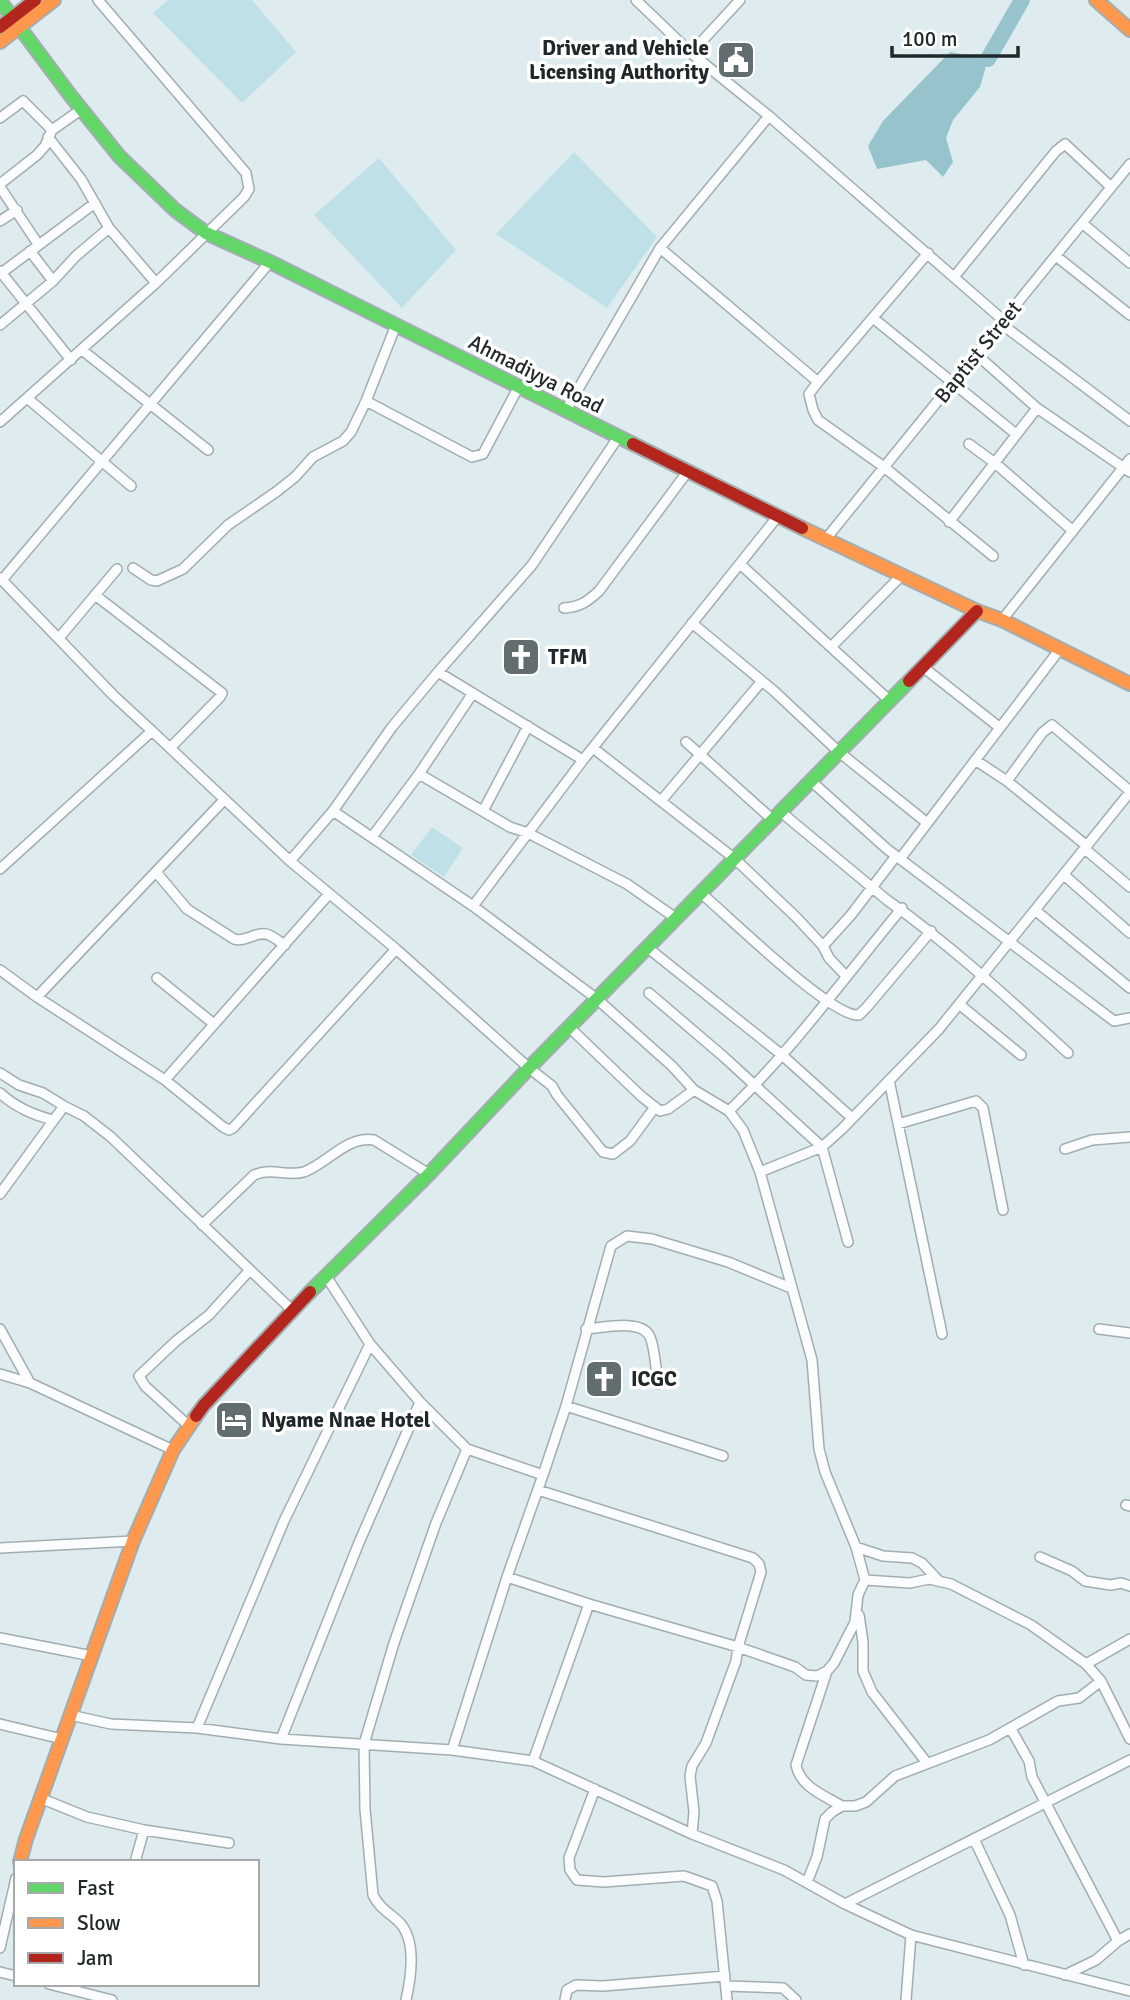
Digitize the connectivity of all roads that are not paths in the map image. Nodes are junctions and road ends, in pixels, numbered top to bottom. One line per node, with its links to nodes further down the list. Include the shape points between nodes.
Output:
1 (35, 0): 10 (main road)
2 (54, 0): 10 (main road)
3 (98, 0): 27 (street, via 246,173 249,189 244,198)
4 (636, 0): 14 (street)
5 (740, 0): 14 (street)
6 (1096, 0): 12 (main road)
7 (1110, 0): 9 (main road)
8 (0, 1): 10 (main road, Ahmadiyya Road)
9 (1130, 17)
10 (15, 22): 11 (main road); 13 (main road); 15 (main road, Ahmadiyya Road)
11 (0, 27)
12 (1130, 30)
13 (0, 42)
14 (691, 53): 16 (street)
15 (82, 109): 18 (street); 27 (main road, Ahmadiyya Road, via 156,195)
16 (769, 116): 29 (street); 30 (street)
17 (0, 118): 18 (street, via 23,101)
18 (50, 133): 20 (street, via 37,155); 22 (street)
19 (1130, 164): 21 (street, Baptist Street)
20 (0, 186): 23 (street)
21 (1111, 187): 25 (street, Baptist Street); 35 (street, via 1065,144)
22 (94, 203): 26 (street); 28 (street)
23 (17, 210): 24 (street); 28 (street)
24 (0, 221)
25 (1082, 223): 31 (street, Baptist Street); 33 (street)
26 (109, 228): 36 (street); 37 (street)
27 (207, 233): 32 (main road, Ahmadiyya Road); 37 (street)
28 (34, 248): 34 (street); 36 (street)
29 (660, 248): 47 (street); 54 (street)
30 (928, 253): 35 (street); 40 (street)
31 (1056, 256): 39 (street); 41 (street, Baptist Street)
32 (270, 262): 43 (main road, Ahmadiyya Road); 52 (street)
33 (1130, 263)
34 (0, 272): 38 (street)
35 (954, 276): 41 (street)
36 (53, 281): 38 (street)
37 (156, 283): 44 (street)
38 (26, 303): 42 (street); 46 (street)
39 (1130, 315)
40 (873, 318): 47 (street); 48 (street)
41 (1002, 322): 45 (street, Baptist Street); 55 (street)
42 (0, 325)
43 (396, 325): 49 (main road, Ahmadiyya Road); 51 (street)
44 (82, 350): 46 (street); 52 (street)
45 (976, 354): 48 (street, Baptist Street); 53 (street)
46 (72, 360): 50 (street)
47 (818, 382): 64 (street, via 809,394 818,420)
48 (953, 382): 57 (street); 64 (street, Baptist Street)
49 (519, 386): 51 (street, via 483,454 477,457); 54 (main road, Ahmadiyya Road)
50 (27, 398): 56 (street); 61 (street)
51 (366, 401): 73 (street, via 343,441 313,457 295,477 228,525 183,569 158,581)
52 (150, 405): 60 (street); 61 (street)
53 (1037, 408): 57 (street); 63 (street)
54 (566, 410): 58 (main road, Ahmadiyya Road)
55 (1130, 421)
56 (0, 422)
57 (1016, 434): 62 (street)
58 (619, 436): 65 (main road, Ahmadiyya Road); 86 (street, via 532,565)
59 (969, 444): 62 (street)
60 (208, 450)
61 (101, 462): 66 (street); 76 (street)
62 (995, 463): 68 (street); 69 (street)
63 (1128, 466): 69 (street)
64 (884, 467): 68 (street); 70 (street, Baptist Street)
65 (688, 471): 67 (main road, Ahmadiyya Road); 78 (street, via 599,591 586,603)
66 (131, 486)
67 (778, 516): 70 (main road, Ahmadiyya Road); 72 (street)
68 (949, 522): 71 (street)
69 (1073, 531): 80 (street)
70 (825, 540): 75 (main road, Ahmadiyya Road)
71 (993, 556)
72 (740, 564): 81 (street); 83 (street)
73 (133, 568)
74 (117, 569): 77 (street)
75 (901, 576): 79 (main road, Ahmadiyya Road); 83 (street)
76 (1, 579): 82 (street)
77 (95, 594): 82 (street); 95 (street, via 222,692)
78 (564, 608)
79 (977, 611): 80 (main road, Ahmadiyya Road); 85 (main road)
80 (1002, 620): 84 (main road, Ahmadiyya Road)
81 (692, 623): 87 (street); 96 (street)
82 (58, 638): 93 (street)
83 (831, 648): 90 (street)
84 (1060, 649): 88 (main road, Ahmadiyya Road); 92 (street)
85 (923, 667): 90 (main road); 92 (street)
86 (438, 672): 89 (street); 107 (street, via 392,727)
87 (762, 681): 97 (street); 98 (street)
88 (1130, 684)
89 (473, 693): 91 (street); 101 (street)
90 (890, 701): 97 (main road)
91 (528, 726): 99 (street); 108 (street)
92 (999, 727): 100 (street)
93 (152, 731): 95 (street); 117 (street)
94 (686, 742): 98 (street)
95 (170, 748): 105 (street)
96 (593, 748): 99 (street); 106 (street)
97 (839, 752): 102 (main road); 110 (street)
98 (700, 754): 106 (street); 109 (street)
99 (583, 760): 111 (street)
100 (975, 760): 103 (street); 110 (street)
101 (419, 774): 108 (street); 112 (street)
102 (811, 781): 109 (main road); 114 (street)
103 (1007, 781): 104 (street, via 1052,725); 113 (street)
104 (1130, 792): 113 (street)
105 (224, 800): 116 (street); 118 (street)
106 (662, 801): 115 (street)
107 (333, 811): 112 (street); 116 (street)
108 (483, 811): 111 (street)
109 (777, 816): 115 (main road); 120 (street)
110 (926, 822): 114 (street)
111 (528, 833): 124 (street); 127 (street, via 627,884)
112 (372, 837): 124 (street)
113 (1086, 848): 119 (street); 121 (street)
114 (898, 857): 120 (street); 130 (street)
115 (735, 859): 123 (main road); 132 (street)
116 (290, 861): 122 (street)
117 (0, 869)
118 (156, 872): 131 (street, via 187,909 238,942 267,934); 141 (street)
119 (1063, 876): 126 (street); 129 (street)
120 (872, 887): 125 (street); 132 (street)
121 (1130, 887)
122 (329, 894): 131 (street); 134 (street)
123 (702, 894): 127 (main road); 143 (street)
124 (473, 906): 142 (street)
125 (902, 908): 128 (street); 137 (street)
126 (1036, 911): 130 (street); 139 (street)
127 (677, 919): 133 (main road)
128 (931, 931): 136 (street); 143 (street, via 859,1015 849,1016)
129 (1130, 933)
130 (1009, 942): 136 (street); 145 (street, via 1114,1021)
131 (285, 945): 146 (street)
132 (823, 946): 137 (street)
133 (648, 948): 142 (main road); 149 (street)
134 (396, 949): 151 (street); 153 (street, via 233,1128 223,1128)
135 (0, 970): 141 (street)
136 (983, 975): 144 (street); 148 (street)
137 (846, 976): 143 (street)
138 (157, 978): 146 (street)
139 (1130, 988)
140 (649, 993): 155 (street)
141 (37, 997): 153 (street)
142 (597, 999): 147 (main road); 156 (street)
143 (827, 1003): 149 (street)
144 (959, 1004): 150 (street); 154 (street)
145 (1130, 1018)
146 (214, 1024): 153 (street)
147 (569, 1027): 151 (main road); 159 (street)
148 (1068, 1053)
149 (782, 1055): 155 (street); 161 (street)
150 (1021, 1055)
151 (529, 1068): 159 (street, via 552,1086 608,1154 629,1141); 168 (main road)
152 (0, 1073): 158 (street)
153 (165, 1080)
154 (889, 1080): 161 (street); 163 (street)
155 (754, 1085): 160 (street); 165 (street)
156 (694, 1090): 159 (street, via 668,1109); 160 (street)
157 (0, 1093): 162 (street, via 34,1115)
158 (64, 1106): 162 (street); 171 (street, via 111,1137)
159 (655, 1107)
160 (729, 1111): 167 (street, via 743,1130)
161 (852, 1118): 165 (street)
162 (53, 1120): 169 (street)
163 (898, 1124): 170 (street, via 979,1102); 181 (street)
164 (1130, 1137): 166 (street, via 1092,1140)
165 (822, 1147): 167 (street); 172 (street)
166 (1065, 1149)
167 (760, 1172): 175 (street)
168 (429, 1174): 171 (street, via 365,1139 304,1171 265,1170 254,1175); 174 (main road)
169 (0, 1194)
170 (1003, 1210)
171 (202, 1225): 173 (street)
172 (848, 1242)
173 (249, 1271): 176 (street); 188 (street, via 209,1315 141,1373 145,1386)
174 (326, 1276): 176 (main road); 182 (street)
175 (791, 1288): 178 (street, via 728,1262 627,1236 611,1245); 195 (street, via 812,1360 819,1449)
176 (293, 1311): 188 (main road)
177 (0, 1329): 184 (street)
178 (586, 1329): 185 (street, via 628,1325 643,1329 650,1336); 187 (street)
179 (1099, 1329): 180 (street)
180 (1130, 1333)
181 (942, 1334)
182 (370, 1344): 186 (street); 213 (street, via 284,1521)
183 (0, 1374): 184 (street)
184 (30, 1383): 190 (street)
185 (657, 1384)
186 (420, 1402): 189 (street); 216 (street)
187 (566, 1406): 191 (street); 192 (street)
188 (189, 1426): 190 (main road)
189 (467, 1449): 192 (street); 218 (street, via 394,1643)
190 (173, 1450): 194 (main road)
191 (723, 1456)
192 (543, 1475): 193 (street)
193 (538, 1490): 198 (street); 206 (street, via 753,1558 761,1572)
194 (133, 1541): 196 (street); 207 (main road)
195 (856, 1547): 199 (street); 200 (street, via 883,1556 912,1558)
196 (0, 1548)
197 (1040, 1558): 201 (street, via 1085,1581)
198 (507, 1577): 203 (street); 219 (street)
199 (864, 1580): 200 (street); 202 (street)
200 (939, 1580): 208 (street, via 1031,1625)
201 (1130, 1586)
202 (857, 1603): 209 (street, via 855,1622); 222 (street, via 865,1677)
203 (589, 1604): 206 (street); 221 (street)
204 (0, 1637): 207 (street)
205 (1130, 1639): 208 (street)
206 (738, 1647): 209 (street, via 806,1675); 228 (street, via 706,1743 692,1766)
207 (92, 1656): 211 (main road)
208 (1086, 1664): 210 (street)
209 (827, 1671): 226 (street, via 796,1765 807,1785)
210 (1101, 1681): 214 (street, via 1079,1698 1058,1701); 217 (street)
211 (70, 1715): 213 (street, via 111,1724); 215 (main road)
212 (0, 1724): 215 (street)
213 (197, 1728): 216 (street)
214 (1012, 1729): 222 (street); 225 (street)
215 (62, 1739): 224 (main road)
216 (281, 1739): 218 (street)
217 (1130, 1739)
218 (364, 1744): 219 (street); 249 (street, via 373,1895 404,1929 410,1948)
219 (452, 1750): 221 (street)
220 (1130, 1760): 225 (street)
221 (533, 1761): 223 (street)
222 (927, 1763): 226 (street, via 895,1776 866,1802)
223 (595, 1789): 228 (street); 243 (street, via 569,1858 570,1870 577,1880 684,1876 712,1886)
224 (40, 1798): 227 (street, via 88,1817); 231 (main road)
225 (1046, 1803): 229 (street); 239 (street)
226 (842, 1807): 234 (street, via 825,1819)
227 (144, 1830): 230 (street); 232 (street)
228 (692, 1834): 234 (street)
229 (974, 1839): 236 (street); 241 (street, via 1010,1915)
230 (229, 1843)
231 (21, 1860)
232 (136, 1860)
233 (14, 1882): 235 (street)
234 (807, 1882): 236 (street)
235 (5, 1901): 240 (street)
236 (845, 1904): 238 (street)
237 (1130, 1934): 239 (street)
238 (911, 1935): 241 (street); 253 (street)
239 (1118, 1941): 242 (street, via 1096,1960)
240 (0, 1948)
241 (1024, 1965): 242 (street)
242 (1065, 1975): 246 (street)
243 (726, 1981): 250 (street, via 576,1985 567,1990); 251 (street); 252 (street, via 783,1988)
244 (57, 1986): 247 (street)
245 (100, 1986): 247 (street)
246 (1130, 1991)
247 (97, 1996): 248 (street)
248 (112, 2000)
249 (406, 2000)
250 (565, 2000)
251 (727, 2000)
252 (796, 2000)
253 (906, 2000)

